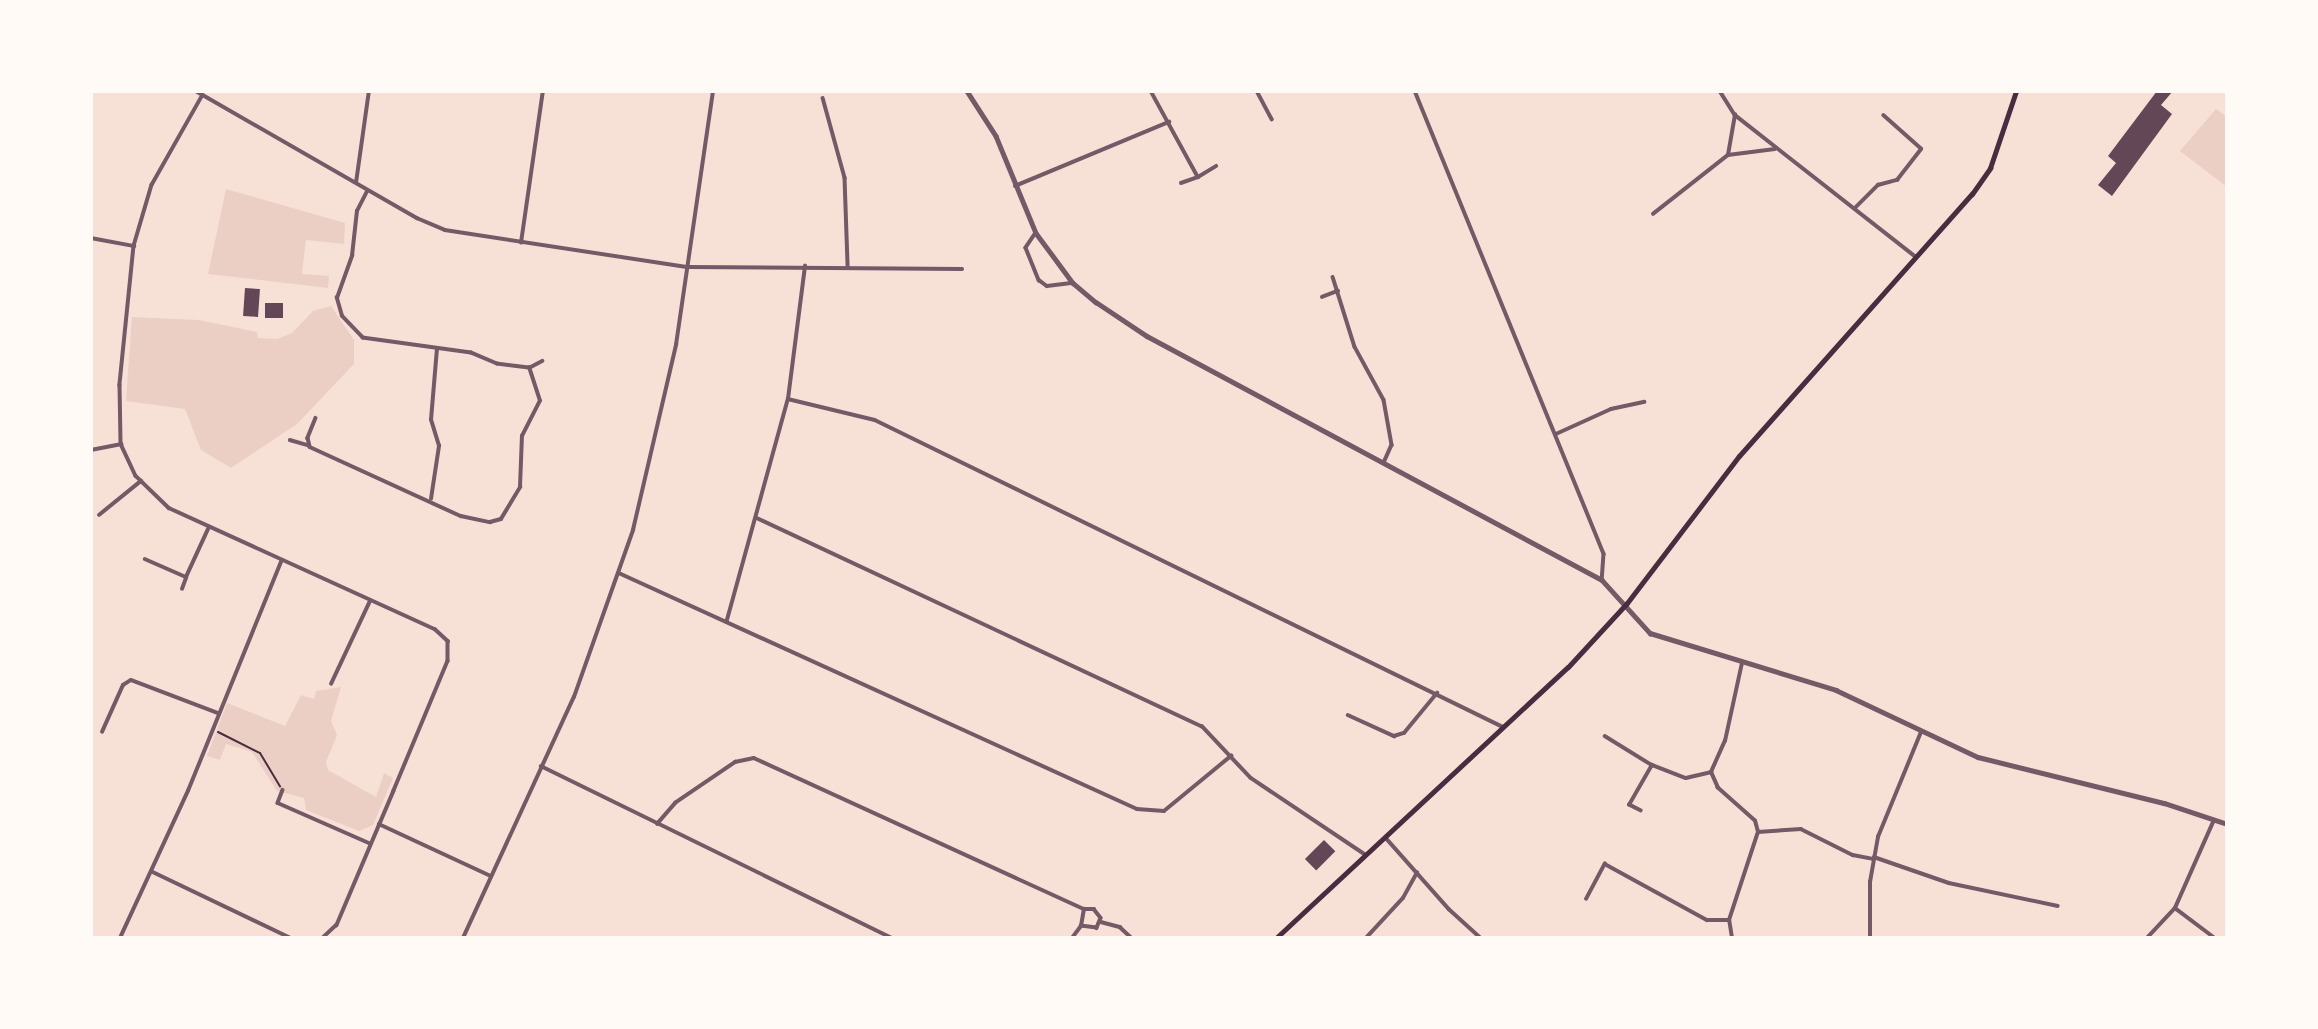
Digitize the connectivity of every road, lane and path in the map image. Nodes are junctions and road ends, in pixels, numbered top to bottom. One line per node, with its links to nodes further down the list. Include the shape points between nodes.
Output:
1 (196, 91): 11 (street)
2 (369, 91): 21 (street)
3 (543, 91): 29 (street)
4 (713, 91): 33 (street)
5 (967, 91): 23 (street, via 996,136)
6 (1151, 91): 16 (street)
7 (1257, 91): 15 (street)
8 (1416, 91): 46 (street)
9 (1720, 91): 13 (street)
10 (2017, 91): 31 (main road, via 1990,168)
11 (203, 95): 21 (street); 30 (street, via 152,185)
12 (823, 98): 34 (street, via 845,178)
13 (1735, 115): 17 (street); 18 (street)
14 (1884, 116): 25 (street, via 1922,149 1897,180 1878,185)
15 (1272, 119)
16 (1169, 122): 20 (street); 23 (street)
17 (1777, 149): 18 (street); 25 (street)
18 (1728, 155): 26 (street)
19 (1216, 166): 20 (street)
20 (1198, 177): 22 (street)
21 (356, 183): 24 (street)
22 (1181, 183)
23 (1016, 186): 27 (street)
24 (368, 191): 29 (street, via 445,230); 40 (street, via 357,211 352,256 337,298 339,310 363,338)
25 (1856, 207): 31 (street)
26 (1653, 214)
27 (1036, 233): 37 (street); 37 (street, via 1026,248 1039,280 1047,286)
28 (91, 238): 30 (street)
29 (521, 243): 33 (street)
30 (134, 246): 48 (street, via 120,385)
31 (1916, 257): 64 (main road, via 1732,464)
32 (805, 265): 33 (street); 34 (street); 43 (street)
33 (688, 267): 59 (street, via 652,459)
34 (848, 267): 35 (street)
35 (962, 269)
36 (1333, 277): 38 (street)
37 (1073, 283): 51 (street, via 1147,336)
38 (1338, 291): 39 (street); 51 (street, via 1355,347 1384,400 1392,445)
39 (1322, 297)
40 (436, 349): 42 (street); 53 (street, via 431,420 439,446)
41 (542, 361): 42 (street)
42 (529, 368): 53 (street, via 540,401 524,431 522,480 506,513 490,522 461,516)
43 (788, 398): 55 (street); 68 (street, via 875,419)
44 (1644, 402): 46 (street, via 1611,409)
45 (316, 418): 49 (street)
46 (1556, 434): 61 (street, via 1604,554)
47 (290, 440): 49 (street)
48 (121, 444): 50 (street); 52 (street)
49 (307, 445): 53 (street)
50 (91, 450)
51 (1384, 463): 61 (street)
52 (141, 481): 54 (street); 56 (street, via 169,508)
53 (431, 499)
54 (99, 515)
55 (757, 518): 65 (street); 76 (street, via 1202,726)
56 (209, 527): 58 (street); 60 (street)
57 (145, 559): 60 (street)
58 (281, 562): 63 (street); 69 (street)
59 (619, 573): 65 (street); 78 (street, via 583,676)
60 (186, 577): 62 (street)
61 (1602, 580): 64 (street)
62 (181, 589)
63 (370, 601): 67 (street); 83 (street, via 435,629 448,641 449,651)
64 (1627, 603): 66 (street, via 1650,633); 72 (main road)
65 (727, 620): 76 (street, via 1148,812 1169,808)
66 (1742, 663): 74 (street, via 1836,690); 79 (street, via 1725,741)
67 (331, 684)
68 (1437, 693): 70 (street, via 1404,733 1394,736); 72 (street)
69 (218, 713): 71 (street); 73 (street, via 131,680 123,685)
70 (1348, 715)
71 (211, 728): 80 (path, via 260,753); 91 (street)
72 (1504, 728): 87 (main road)
73 (102, 732)
74 (1921, 732): 82 (street, via 1989,760); 90 (street)
75 (1605, 736): 77 (street)
76 (1231, 755): 89 (street, via 1251,778)
77 (1651, 765): 79 (street, via 1694,778); 81 (street, via 1629,805)
78 (541, 766): 84 (street); 93 (street)
79 (1711, 772): 86 (street, via 1718,788 1755,821)
80 (283, 790): 88 (street, via 278,803)
81 (1641, 811)
82 (2214, 820): 85 (street); 96 (street)
83 (379, 824): 88 (street); 93 (street)
84 (657, 824): 97 (street, via 675,803 742,759 754,758); 105 (street)
85 (2227, 824)
86 (1758, 832): 90 (street, via 1801,829 1853,855); 98 (street)
87 (1386, 838): 89 (main road); 92 (street)
88 (369, 842): 103 (street, via 337,925)
89 (1367, 856): 108 (main road)
90 (1874, 858): 95 (street, via 1950,883); 112 (street)
91 (153, 872): 101 (street); 102 (street)
92 (1417, 873): 109 (street, via 1403,898); 110 (street)
93 (492, 876): 104 (street)
94 (1587, 899): 98 (street, via 1605,864 1707,920)
95 (2058, 906)
96 (2175, 908): 113 (street); 114 (street)
97 (1084, 909): 99 (street, via 1094,909); 100 (street)
98 (1730, 920): 111 (street)
99 (1101, 922): 100 (street, via 1092,930); 107 (street, via 1120,927)
100 (1081, 926): 106 (street)
101 (120, 938)
102 (292, 938)
103 (323, 938)
104 (463, 938)
105 (892, 938)
106 (1072, 938)
107 (1132, 938)
108 (1276, 938)
109 (1366, 938)
110 (1481, 938)
111 (1732, 938)
112 (1870, 938)
113 (2147, 938)
114 (2215, 938)

